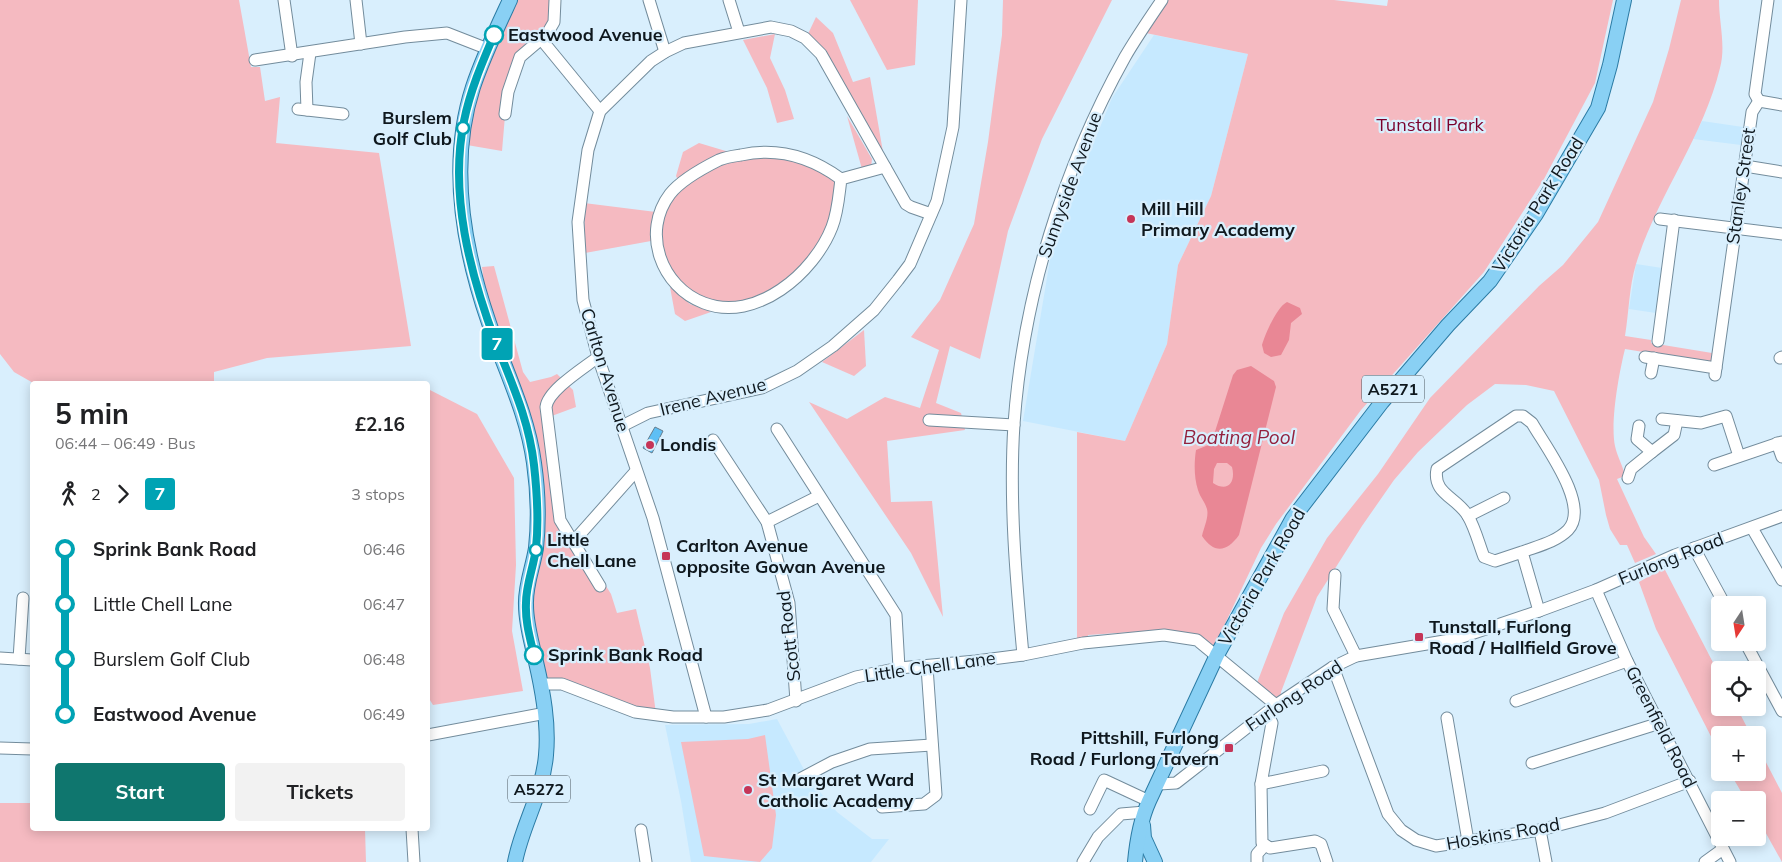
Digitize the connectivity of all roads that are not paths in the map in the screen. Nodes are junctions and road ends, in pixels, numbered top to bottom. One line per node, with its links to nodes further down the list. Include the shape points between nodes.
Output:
1 (284, 0): 17 (street)
2 (356, 0): 13 (street)
3 (510, 0): 14 (main road, A5272)
4 (555, 0): 12 (street, via 554,22)
5 (649, 0): 15 (street)
6 (729, 0): 11 (street)
7 (961, 0): 28 (street, Irene Avenue, via 953,127 937,201)
8 (1162, 0): 41 (street, Sunnyside Avenue, via 1125,56 1096,112 1052,224 1029,316)
9 (1624, 0): 71 (main road, Victoria Park Road / A5271, via 1598,108 1536,214 1490,280 1382,402 1293,518)
10 (1768, 0): 19 (street, Stanley Street, via 1755,94)
11 (739, 32): 15 (street, Carlton Avenue, via 684,43); 24 (street, Carlton Avenue, via 771,27 791,30 813,45)
12 (541, 39): 21 (street); 23 (street, via 520,56 508,92)
13 (361, 44): 14 (street, via 447,33); 16 (street)
14 (488, 49): 80 (main road, A5272, via 473,86 464,122 460,190 475,277 530,435 538,519 526,602 527,628)
15 (665, 52): 21 (street, Carlton Avenue, via 651,61)
16 (310, 53): 17 (street); 22 (street, via 303,109)
17 (292, 56): 18 (street)
18 (255, 60)
19 (1758, 101): 20 (street); 25 (street, Stanley Street, via 1752,112)
20 (1782, 105)
21 (600, 111): 34 (street, Carlton Avenue, via 588,150 578,222 583,300)
22 (343, 114)
23 (505, 114)
24 (885, 166): 27 (street); 28 (street, Carlton Avenue, via 906,204)
25 (1745, 166): 26 (street); 31 (street, Stanley Street)
26 (1782, 172)
27 (841, 178): 27 (street, via 833,225 823,243 806,267 771,294 742,306 704,304 683,292 664,269 656,240 658,219 665,200 683,183 722,159 749,153 784,152 828,169)
28 (931, 214): 42 (street, Irene Avenue, via 910,264 874,310 797,371 762,388 648,413)
29 (1660, 218): 30 (street)
30 (1674, 220): 31 (street); 33 (street)
31 (1736, 228): 32 (street); 35 (street, Stanley Street, via 1715,372)
32 (1782, 234)
33 (1658, 341)
34 (598, 357): 42 (street, Carlton Avenue); 59 (street, via 556,390 546,407 560,520)
35 (1696, 365): 36 (street, via 1650,357); 37 (street)
36 (1651, 373)
37 (1694, 378)
38 (1662, 419): 40 (street)
39 (929, 420): 41 (street)
40 (1677, 421): 47 (street, via 1674,436); 48 (street, via 1701,423 1726,416)
41 (1014, 425): 70 (street, Sunnyside Avenue, via 1014,540)
42 (622, 426): 51 (street, Carlton Avenue)
43 (1639, 426): 47 (street, via 1637,439)
44 (777, 429): 53 (street)
45 (713, 440): 57 (street, Scott Road)
46 (1780, 442): 48 (street); 49 (street)
47 (1652, 452): 52 (street, via 1632,469)
48 (1739, 456): 50 (street)
49 (1782, 456)
50 (1714, 464)
51 (636, 471): 59 (street); 87 (street, Carlton Avenue, via 652,518)
52 (1628, 478)
53 (819, 496): 57 (street); 79 (street, via 896,615)
54 (1504, 498): 55 (street)
55 (1468, 516): 61 (street, via 1488,560 1495,561); 61 (street, via 1437,485 1437,469 1516,416 1527,418 1567,482 1574,499 1575,515 1567,531 1552,541)
56 (1782, 516): 58 (street, Furlong Road)
57 (767, 522): 81 (street, Scott Road, via 789,603)
58 (1752, 528): 60 (street, Furlong Road); 63 (street)
59 (573, 542): 64 (street)
60 (1694, 548): 65 (street, Furlong Road); 66 (street)
61 (1522, 552): 68 (street)
62 (1335, 575): 72 (street, via 1333,610)
63 (1782, 580)
64 (600, 586)
65 (1596, 590): 68 (street, Furlong Road); 76 (street, Greenfield Road)
66 (1720, 596)
67 (23, 598): 74 (street)
68 (1539, 611): 72 (street, Furlong Road, via 1456,638)
69 (1750, 651): 84 (street)
70 (1023, 655): 71 (street, Little Chell Lane, via 1082,643 1164,635 1197,640); 77 (street, Little Chell Lane)
71 (1217, 655): 83 (street, Little Chell Lane); 98 (main road, Victoria Park Road / A5271)
72 (1356, 656): 78 (street, Furlong Road)
73 (0, 658): 74 (street)
74 (19, 659): 75 (street)
75 (30, 660)
76 (1627, 661): 82 (street); 89 (street, Greenfield Road)
77 (927, 667): 79 (street, Little Chell Lane); 91 (street)
78 (1333, 667): 83 (street, Furlong Road); 106 (street, Hoskins Road, via 1388,814 1401,830 1416,840 1436,846)
79 (899, 668): 81 (street, Little Chell Lane, via 856,677)
80 (541, 684): 85 (main road, A5272); 87 (street, Little Chell Lane, via 562,684 635,712)
81 (796, 701): 87 (street, Little Chell Lane, via 768,710)
82 (1516, 701)
83 (1276, 705): 86 (street, Furlong Road)
84 (1782, 710)
85 (546, 713): 90 (street); 110 (main road, A5272, via 544,769)
86 (1267, 713): 98 (street, Furlong Road, via 1176,783); 99 (street, via 1272,723)
87 (706, 717)
88 (1447, 718): 106 (street)
89 (1660, 723): 94 (street); 97 (street, Greenfield Road)
90 (430, 736)
91 (932, 745): 96 (street, via 870,749 832,762); 100 (street, via 936,795 924,804)
92 (0, 748): 93 (street)
93 (30, 749)
94 (1532, 763)
95 (1323, 771): 99 (street)
96 (798, 780)
97 (1690, 781): 104 (street, Hoskins Road, via 1605,813); 108 (street, Greenfield Road)
98 (1159, 784): 102 (main road, Victoria Park Road / A5271)
99 (1261, 784): 107 (street, via 1262,843)
100 (882, 807)
101 (1090, 809): 102 (street, via 1104,780)
102 (1145, 811): 112 (street, via 1121,814 1098,837); 113 (main road, Victoria Park Road / A5271); 114 (main road, via 1144,838)
103 (642, 830): 111 (street)
104 (1540, 830): 106 (street, Hoskins Road); 117 (street)
105 (412, 831): 109 (street)
106 (1468, 841)
107 (1265, 846): 115 (street, via 1257,854); 116 (street, via 1315,841 1321,844)
108 (1723, 849): 118 (street); 119 (street, Greenfield Road)
109 (414, 862)
110 (515, 862)
111 (646, 862)
112 (1083, 862)
113 (1135, 862)
114 (1155, 862)
115 (1258, 862)
116 (1327, 862)
117 (1546, 862)
118 (1705, 862)
119 (1730, 862)

